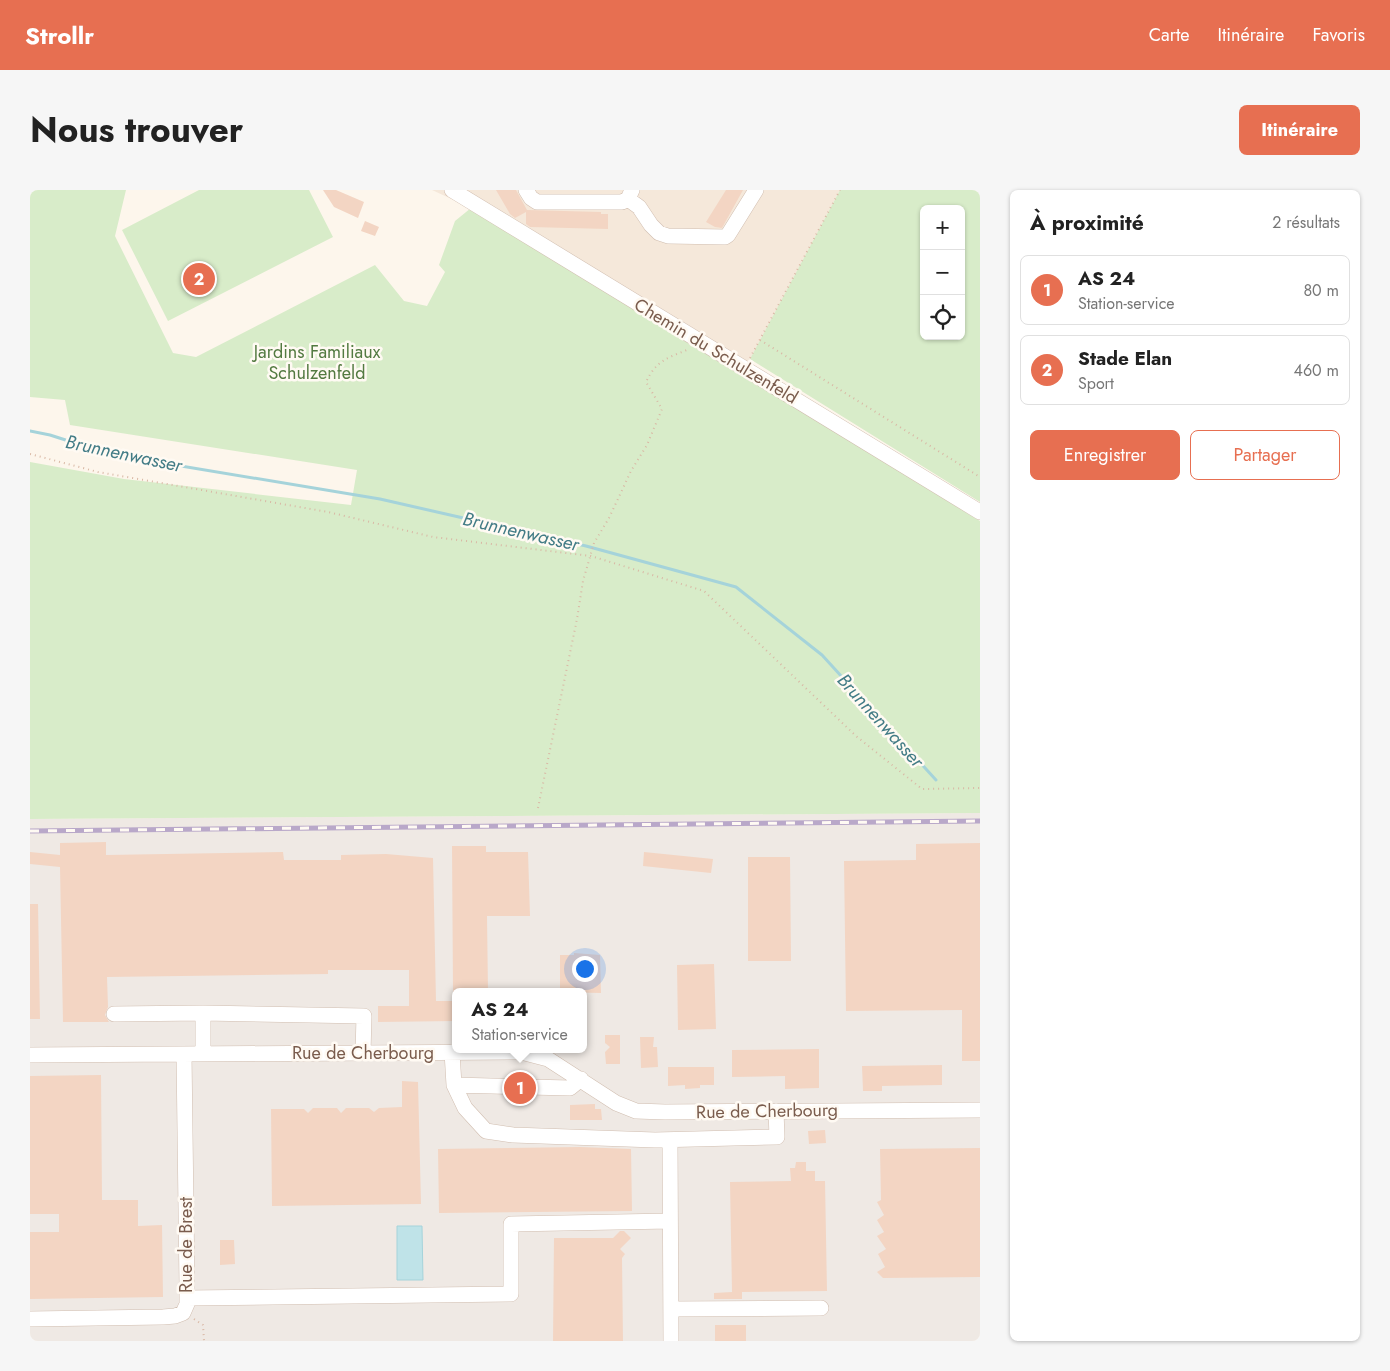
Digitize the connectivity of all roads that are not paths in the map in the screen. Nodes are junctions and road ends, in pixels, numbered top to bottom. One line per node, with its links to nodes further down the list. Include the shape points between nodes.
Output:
1 (452, 190): 6 (street, Chemin du Schulzenfeld)
2 (526, 190): 5 (street, via 536,202)
3 (756, 190): 4 (street, via 725,237 668,236 658,232)
4 (630, 194): 5 (street, via 622,202)
5 (559, 196)
6 (980, 512)
7 (203, 1013): 8 (street); 10 (street, via 364,1016); 14 (street)
8 (114, 1014)
9 (452, 1052): 10 (street, Rue de Cherbourg)
10 (364, 1053): 14 (street, Rue de Cherbourg)
11 (452, 1053): 17 (street)
12 (525, 1053): 16 (street, Rue de Cherbourg, via 548,1059)
13 (184, 1054): 14 (street, Rue de Cherbourg); 15 (street, Rue de Cherbourg); 22 (street, Rue de Brest)
14 (203, 1054)
15 (30, 1055)
16 (581, 1079): 17 (street, via 570,1088); 19 (street, Rue de Cherbourg, via 616,1103 636,1111)
17 (454, 1085): 20 (street, via 465,1108 486,1131 513,1135)
18 (980, 1110): 19 (street, Rue de Cherbourg)
19 (776, 1111): 20 (street, via 777,1137)
20 (670, 1140): 21 (street)
21 (670, 1221): 22 (street, via 511,1224 511,1294); 24 (street)
22 (185, 1305): 25 (street, Rue de Brest, via 175,1316)
23 (821, 1308): 24 (street)
24 (671, 1309): 26 (street)
25 (30, 1319)
26 (671, 1341)

